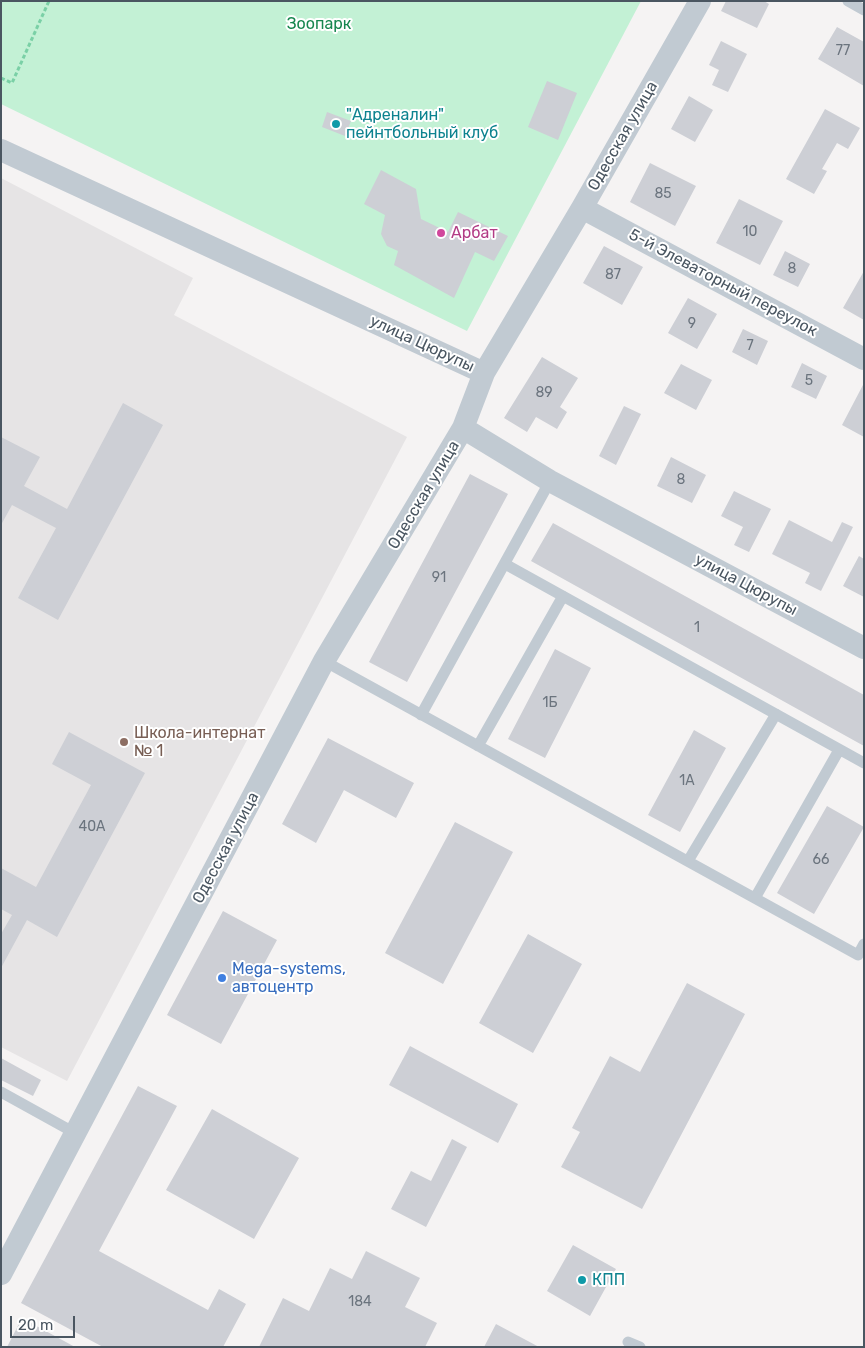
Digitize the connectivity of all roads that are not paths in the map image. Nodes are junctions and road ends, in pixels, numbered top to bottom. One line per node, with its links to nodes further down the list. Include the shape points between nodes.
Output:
1 (700, 1): 5 (street, Одесская улица)
2 (848, 1): 3 (lane)
3 (864, 10)
4 (1, 150): 7 (street, улица Цюрупы)
5 (582, 208): 6 (street, 5-й Элеваторный переулок); 7 (street, Одесская улица)
6 (864, 359)
7 (484, 373): 8 (street, улица Цюрупы)
8 (463, 428): 9 (street, улица Цюрупы); 13 (street, Одесская улица)
9 (550, 481): 10 (lane); 12 (street, улица Цюрупы)
10 (505, 564): 11 (lane); 15 (lane)
11 (563, 596): 14 (lane); 16 (lane)
12 (864, 648)
13 (324, 661): 15 (lane); 23 (street, Одесская улица)
14 (776, 714): 17 (lane); 19 (lane)
15 (421, 715): 16 (lane)
16 (478, 746): 19 (lane)
17 (839, 750): 18 (lane); 20 (lane)
18 (864, 763)
19 (688, 861): 20 (lane)
20 (755, 898): 21 (lane, via 858,954)
21 (864, 944)
22 (1, 1092): 23 (lane)
23 (75, 1133): 24 (street, Одесская улица)
24 (2, 1272)
25 (628, 1342): 26 (lane)
26 (640, 1347)

